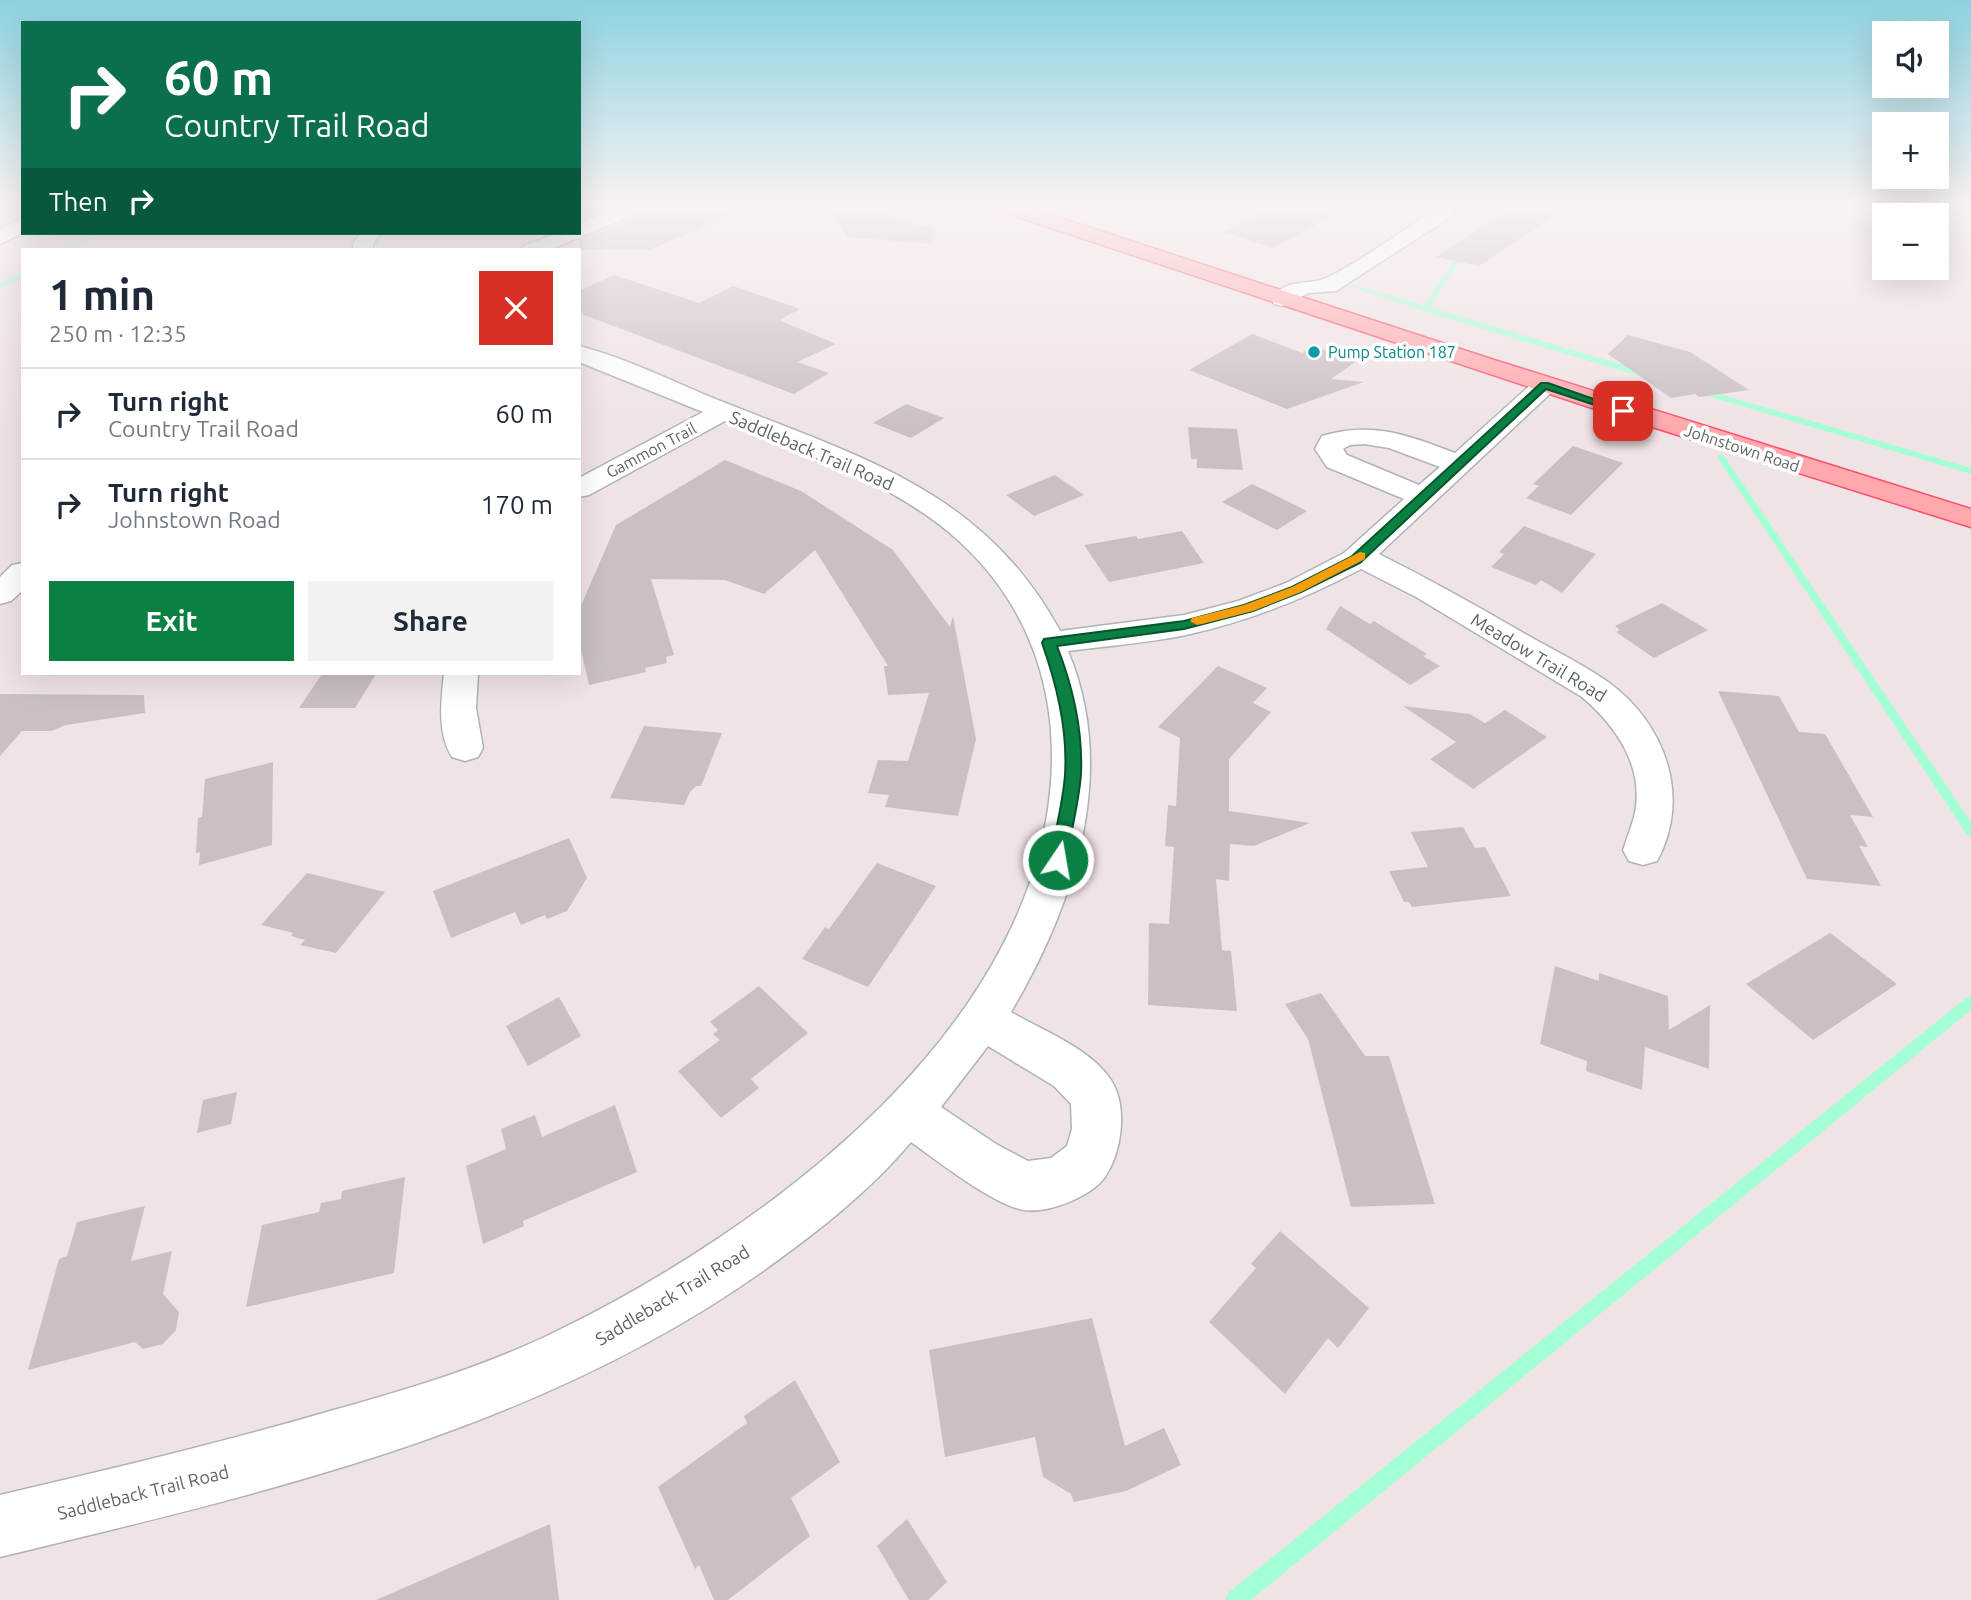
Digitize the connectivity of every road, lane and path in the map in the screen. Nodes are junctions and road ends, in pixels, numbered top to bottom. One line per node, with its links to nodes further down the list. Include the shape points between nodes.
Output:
1 (1218, 278): 4 (main road, Johnstown Road)
2 (1317, 278): 4 (street)
3 (1327, 278): 5 (main road, via 1327,299)
4 (1282, 299): 5 (main road, Johnstown Road)
5 (1359, 324): 7 (main road, Johnstown Road)
6 (581, 354): 8 (street, Saddleback Trail Road)
7 (1545, 385): 9 (street); 12 (main road, Johnstown Road)
8 (723, 412): 10 (street, Gammon Trail); 16 (street, Saddleback Trail Road, via 868,470 939,511 995,559 1038,617)
9 (1460, 465): 11 (street); 11 (street, via 1382,438 1345,436 1332,442 1329,449 1337,461)
10 (581, 488)
11 (1425, 498): 13 (street)
12 (1971, 518)
13 (1360, 556): 16 (street, via 1297,590 1249,608 1184,625); 19 (street, Meadow Trail Road, via 1439,597 1613,703 1634,726 1653,774 1655,805)
14 (21, 574): 15 (street)
15 (0, 594)
16 (1048, 643): 20 (street, Saddleback Trail Road, via 1061,676 1072,730 1073,776 1064,836 1052,884 1028,944)
17 (461, 675): 18 (street, via 458,708)
18 (465, 748)
19 (1643, 850)
20 (981, 1018): 21 (street, Saddleback Trail Road, via 949,1064); 21 (street, via 1071,1071 1094,1095 1097,1129 1087,1161 1061,1181 1025,1186 978,1161)
21 (906, 1111): 22 (street, Saddleback Trail Road, via 859,1163 785,1225 697,1284 585,1346 471,1396 249,1466)
22 (0, 1526)

